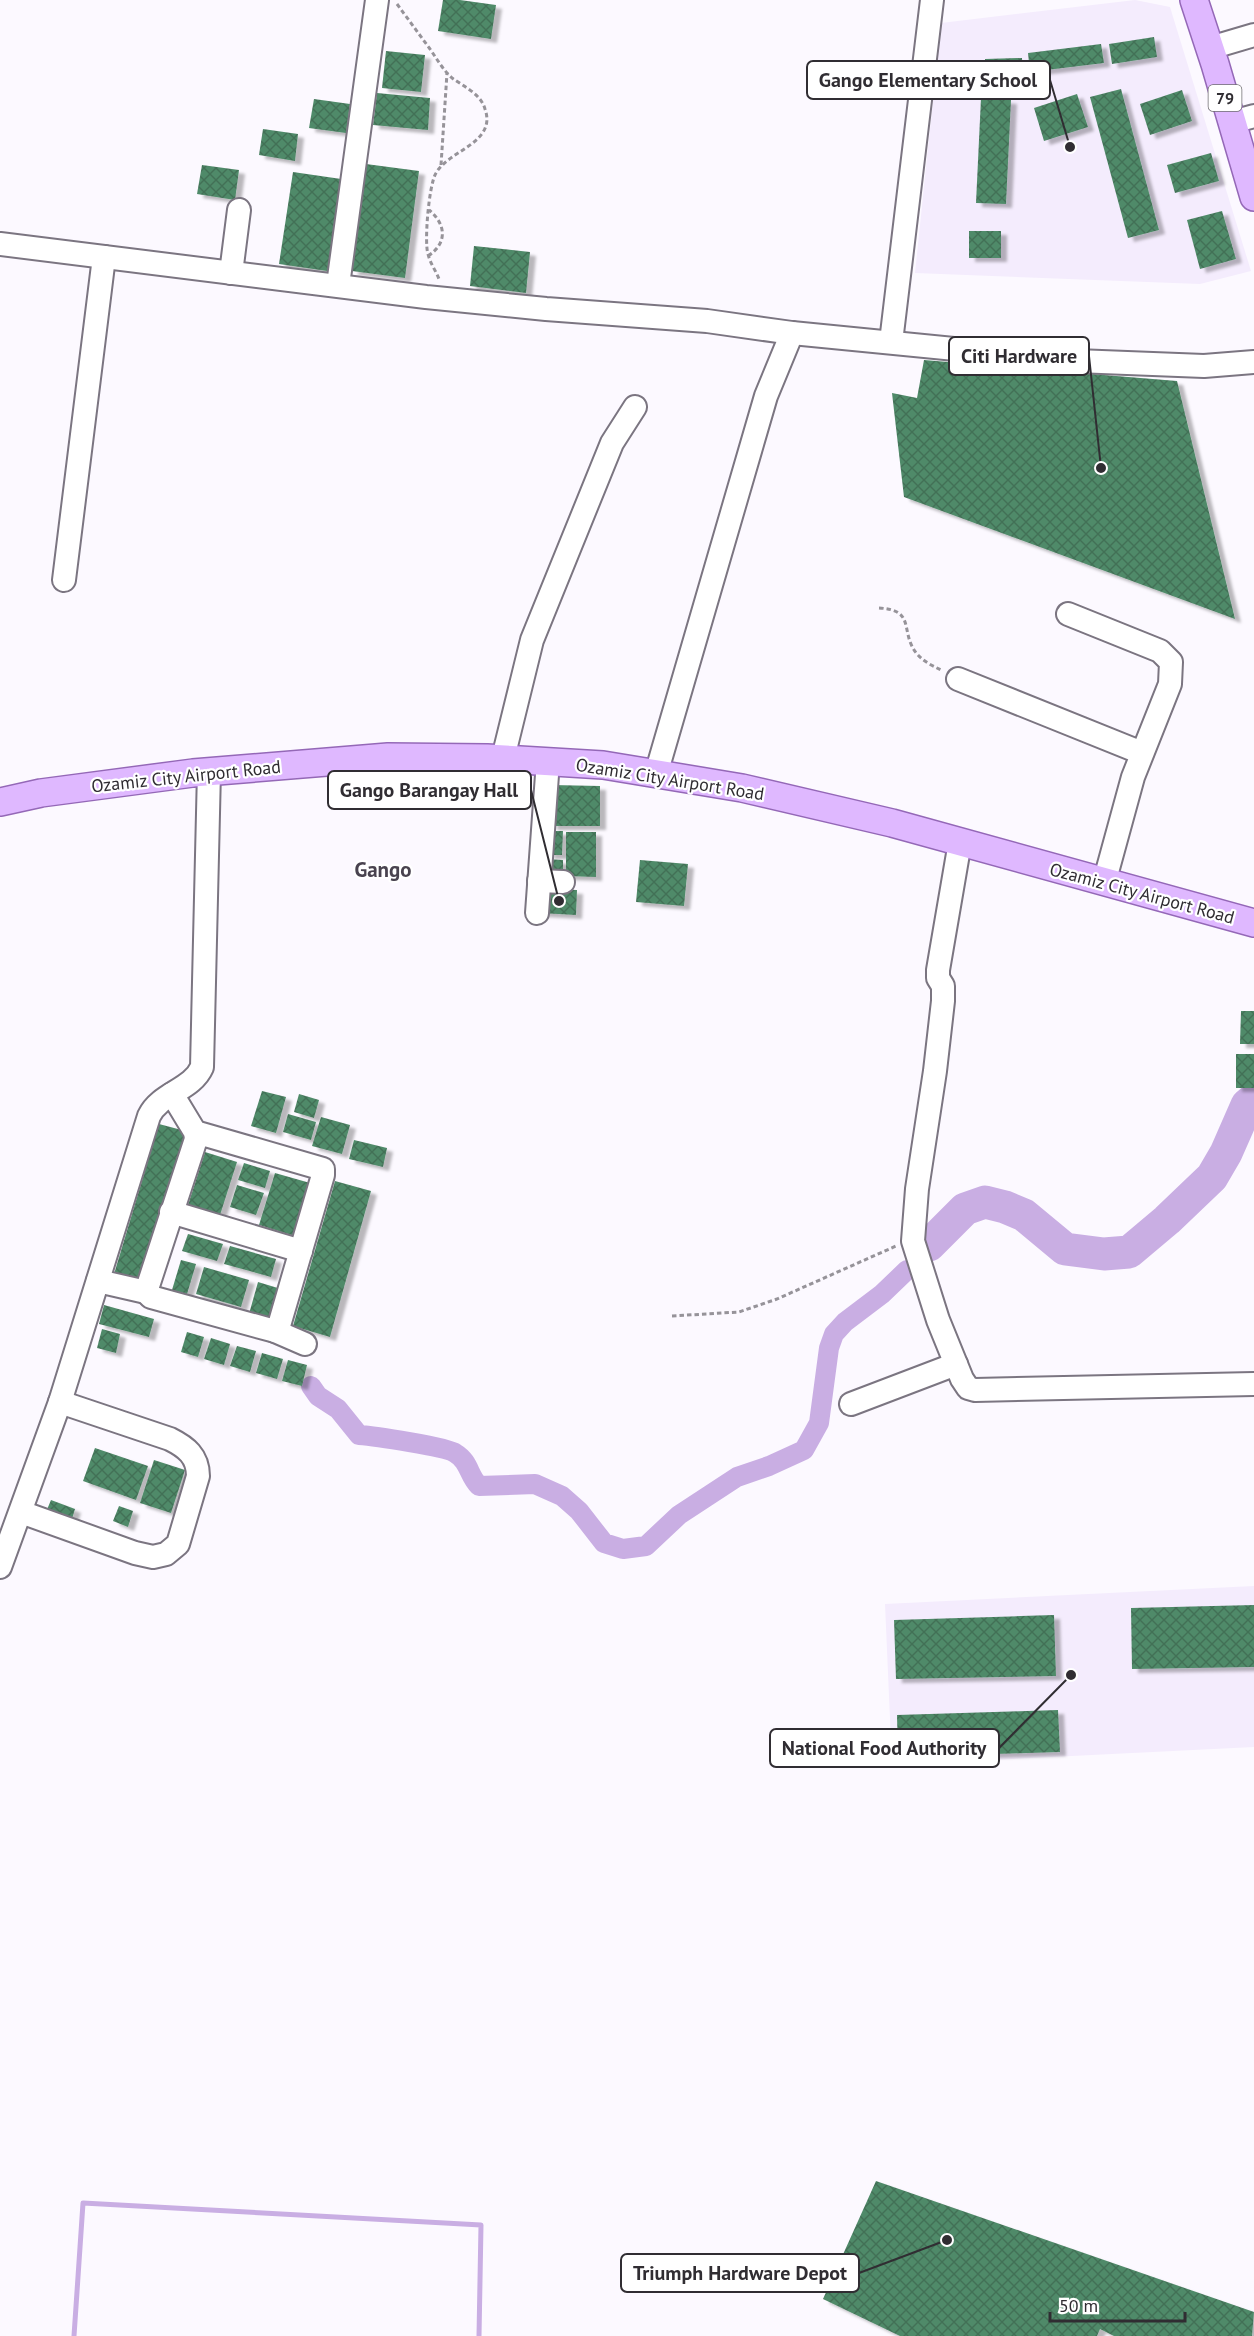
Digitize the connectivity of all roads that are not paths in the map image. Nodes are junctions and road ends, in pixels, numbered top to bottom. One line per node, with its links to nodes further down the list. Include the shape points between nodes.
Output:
1 (376, 0): 12 (street)
2 (932, 0): 14 (street)
3 (1194, 0): 5 (main road, 79)
4 (1254, 35): 5 (street)
5 (1210, 48): 6 (main road, 79)
6 (1243, 119): 7 (main road, 79)
7 (1254, 197)
8 (239, 210): 11 (street)
9 (0, 244): 10 (street)
10 (104, 257): 11 (street); 17 (street)
11 (231, 273): 12 (street)
12 (338, 285): 13 (street)
13 (792, 333): 14 (street); 24 (street, via 766,396)
14 (891, 342): 15 (street, via 1086,361 1204,366)
15 (1254, 362)
16 (635, 408): 21 (street, via 612,443 532,640)
17 (63, 580)
18 (1068, 614): 20 (street, via 1169,658 1172,668 1168,693)
19 (958, 679): 20 (street)
20 (1142, 753): 29 (street)
21 (503, 758): 22 (main road, Ozamiz City Airport Road); 23 (main road, Ozamiz City Airport Road, via 388,757)
22 (548, 761): 24 (main road, Ozamiz City Airport Road); 27 (street)
23 (209, 771): 25 (main road, Ozamiz City Airport Road, via 40,793); 32 (street, via 202,1067)
24 (656, 774): 26 (main road, Ozamiz City Airport Road, via 742,788)
25 (0, 802)
26 (960, 842): 29 (main road, Ozamiz City Airport Road); 40 (street, via 938,970 943,1001 914,1238)
27 (539, 881): 28 (street); 30 (street)
28 (563, 882)
29 (1104, 883): 31 (main road, Ozamiz City Airport Road)
30 (537, 913)
31 (1254, 923)
32 (172, 1094): 33 (street); 36 (street, via 158,1102 149,1116)
33 (195, 1132): 34 (street); 35 (street, via 323,1169)
34 (171, 1212): 35 (street); 37 (street)
35 (301, 1251): 38 (street)
36 (98, 1281): 37 (street); 42 (street)
37 (146, 1292): 38 (street, via 151,1297)
38 (275, 1331): 39 (street)
39 (305, 1344)
40 (956, 1364): 41 (street, via 968,1388 975,1390); 43 (street)
41 (1254, 1384)
42 (60, 1402): 44 (street); 44 (street, via 170,1438 194,1456 198,1476 178,1545 153,1557)
43 (851, 1404)
44 (21, 1512): 45 (street)
45 (0, 1567)

